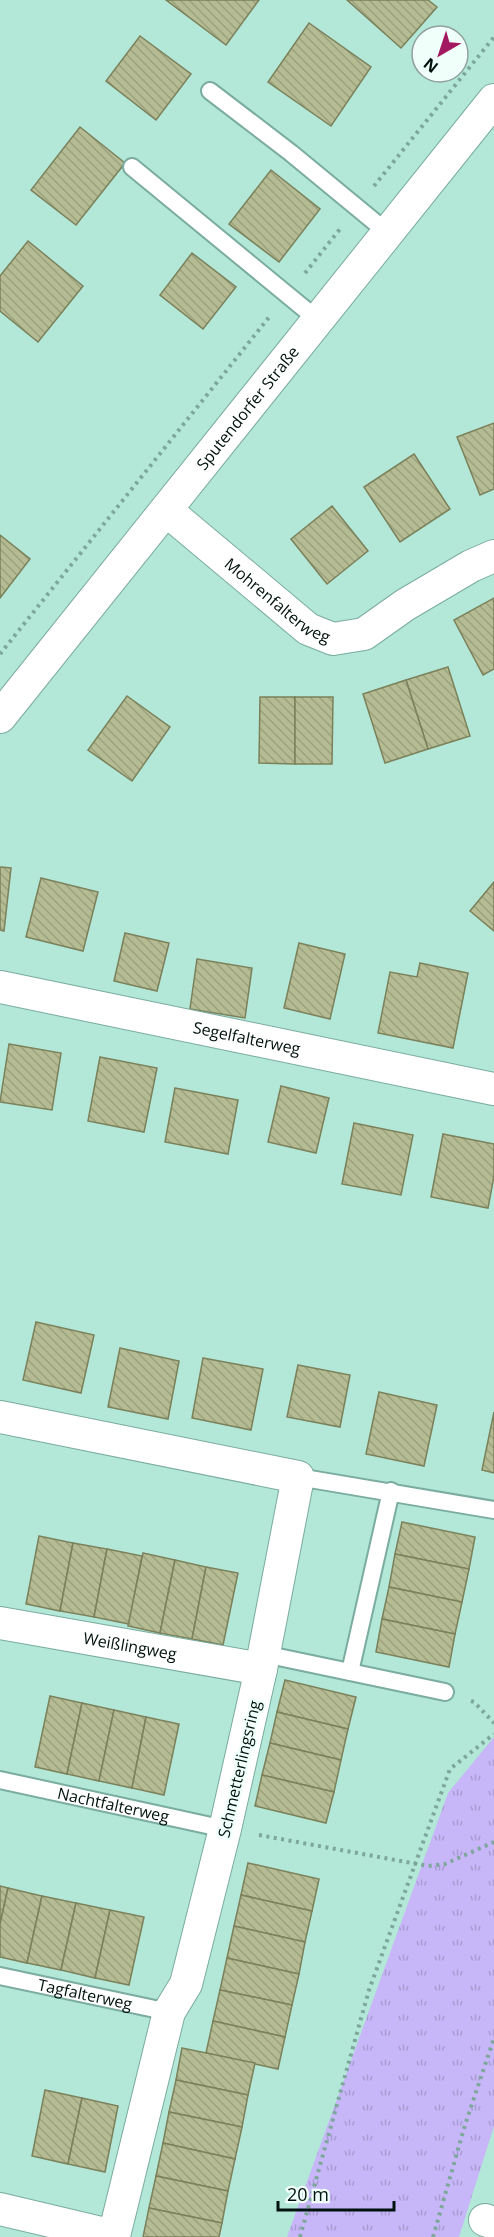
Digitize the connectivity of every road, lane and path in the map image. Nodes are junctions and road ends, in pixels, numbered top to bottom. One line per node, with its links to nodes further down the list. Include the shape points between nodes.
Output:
1 (494, 37): 5 (path)
2 (210, 91): 5 (lane)
3 (494, 100): 6 (street, Sputendorfer Straße)
4 (132, 167): 7 (lane)
5 (357, 208): 6 (lane); 7 (path)
6 (388, 233): 8 (street, Sputendorfer Straße)
7 (287, 295): 8 (lane); 11 (path)
8 (318, 320): 9 (street, Sputendorfer Straße)
9 (166, 510): 10 (street, Mohrenfalterweg, via 308,629 333,639 364,633 415,599); 12 (street, Sputendorfer Straße)
10 (494, 556)
11 (0, 654)
12 (0, 717)
13 (0, 987): 14 (street, Segelfalterweg)
14 (494, 1089)
15 (0, 1417): 16 (street)
16 (298, 1477): 17 (lane); 20 (street, Schmetterlingsring)
17 (391, 1491): 18 (lane); 21 (lane)
18 (494, 1510)
19 (0, 1623): 20 (street, Weißlingweg)
20 (263, 1661): 21 (lane); 25 (street, Schmetterlingsring)
21 (350, 1672): 22 (lane)
22 (445, 1692)
23 (494, 1734): 27 (path, via 450,1769)
24 (0, 1780): 25 (lane, Nachtfalterweg)
25 (225, 1829): 27 (path); 29 (street, Schmetterlingsring, via 186,1984)
26 (494, 1842): 27 (path, via 445,1864)
27 (416, 1864): 32 (path, via 369,1990)
28 (0, 1976): 29 (lane, Tagfalterweg)
29 (169, 2012): 31 (street, Schmetterlingsring, via 114,2236)
30 (494, 2038): 33 (path)
31 (0, 2208)
32 (300, 2237)
33 (433, 2237)

